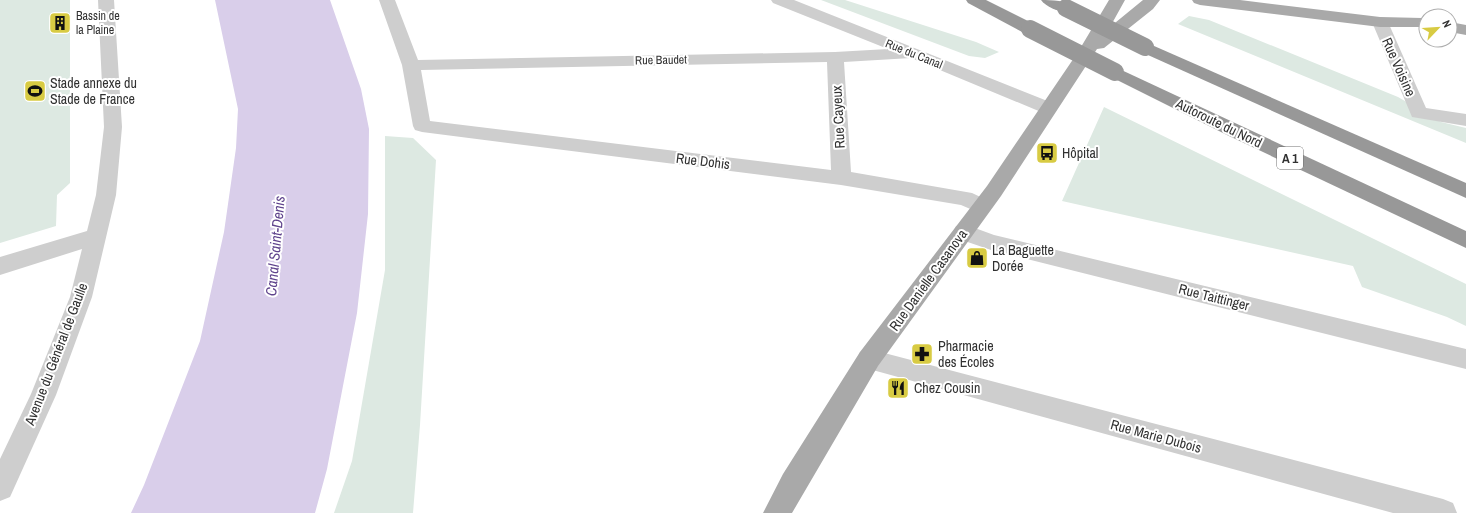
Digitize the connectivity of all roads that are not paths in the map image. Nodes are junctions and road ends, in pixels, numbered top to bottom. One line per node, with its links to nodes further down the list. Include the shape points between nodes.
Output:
1 (106, 0): 23 (street, Avenue du Général de Gaulle, via 113,127 106,195)
2 (386, 0): 16 (street)
3 (779, 0): 14 (street, Rue du Canal)
4 (974, 0): 24 (highway, Autoroute du Nord / A 1, bridge, via 1236,132)
5 (1049, 0): 20 (highway, bridge, via 1145,47)
6 (1117, 0): 13 (main road, Rue Danielle Casanova)
7 (1152, 0): 13 (main road, Rue Danielle Casanova)
8 (1200, 0): 10 (main road)
9 (1305, 0): 11 (main road)
10 (1380, 22): 12 (main road); 18 (street, Rue Voisine, via 1419,113)
11 (1418, 22)
12 (1418, 23)
13 (1087, 52): 17 (main road, Rue Danielle Casanova)
14 (912, 53): 15 (street, Rue Baudet); 17 (street, Rue du Canal)
15 (835, 57): 16 (street, Rue Baudet); 19 (street, Rue Cayeux)
16 (411, 65): 19 (street, Rue Dohis, via 422,126)
17 (1048, 108): 21 (main road, Rue Danielle Casanova)
18 (1466, 120)
19 (841, 178): 21 (street, Rue Dohis, via 965,198)
20 (1466, 190)
21 (982, 206): 22 (main road, Rue Danielle Casanova)
22 (964, 232): 26 (main road, Rue Danielle Casanova); 27 (street, Rue Taittinger, via 991,242)
23 (96, 236): 25 (street); 28 (street, Avenue du Général de Gaulle, via 80,297 43,395)
24 (1466, 240)
25 (0, 266)
26 (869, 359): 29 (main road, Rue Danielle Casanova); 30 (street, Rue Marie Dubois)
27 (1466, 359)
28 (0, 488)
29 (777, 513)
30 (1443, 513)

